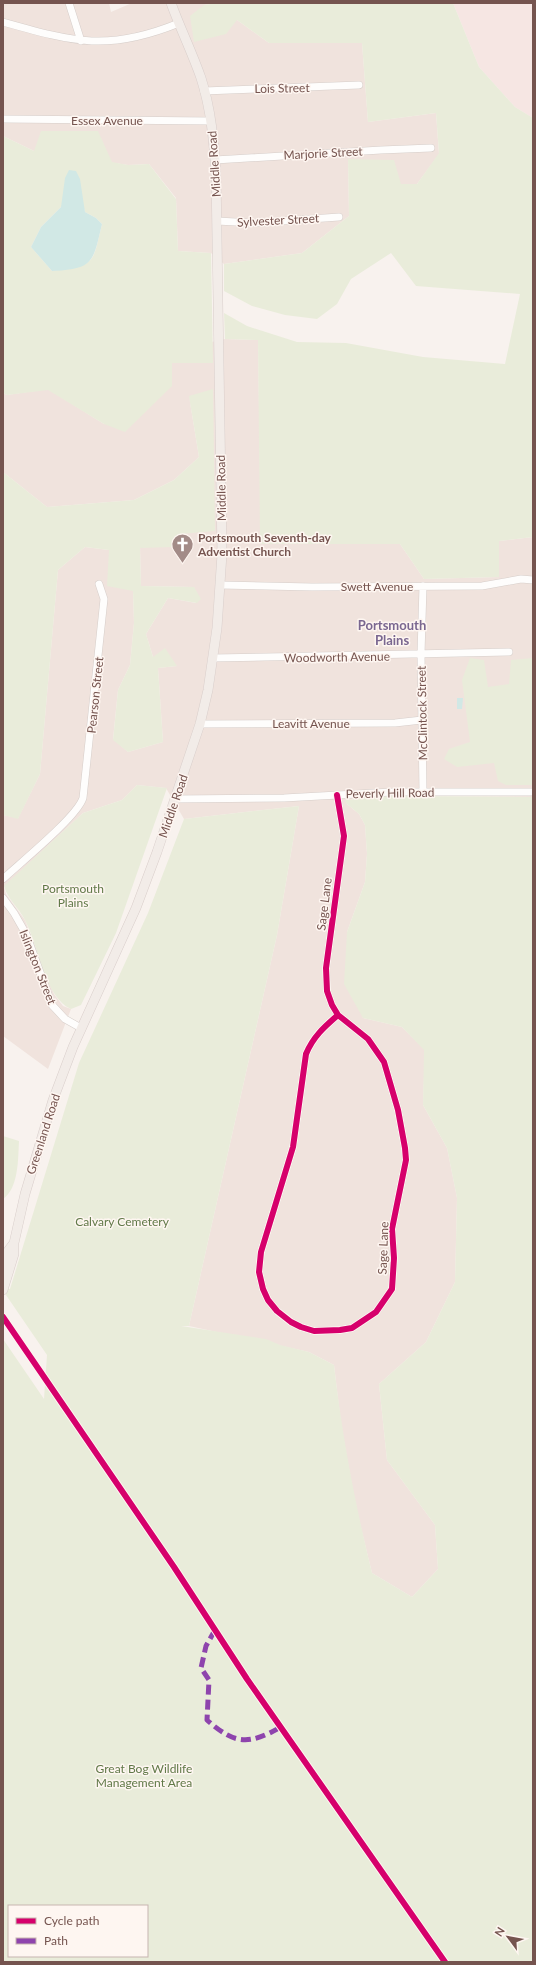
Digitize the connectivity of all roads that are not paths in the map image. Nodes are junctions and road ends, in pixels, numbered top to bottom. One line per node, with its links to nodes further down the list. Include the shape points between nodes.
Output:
1 (69, 3): 5 (street)
2 (171, 3): 4 (main road, Middle Road)
3 (3, 22): 5 (street, via 46,35)
4 (179, 22): 5 (street, via 159,31 128,39); 7 (main road, Middle Road)
5 (81, 41)
6 (359, 85): 7 (street, Lois Street)
7 (204, 91): 9 (main road, Middle Road)
8 (3, 119): 9 (street, Essex Avenue)
9 (211, 121): 11 (main road, Middle Road)
10 (431, 148): 11 (street, Marjorie Street)
11 (216, 160): 13 (main road, Middle Road)
12 (339, 217): 13 (street, Sylvester Street, via 254,223)
13 (217, 221): 16 (main road, Middle Road, via 222,505)
14 (533, 580): 17 (street, Swett Avenue, via 521,579 482,586)
15 (99, 584): 27 (street, Pearson Street, via 104,599 86,782 81,805)
16 (220, 585): 17 (street, Swett Avenue); 20 (main road, Middle Road)
17 (423, 586): 19 (street, McClintock Street)
18 (509, 652): 19 (street, Woodworth Avenue)
19 (421, 654): 20 (street, Woodworth Avenue); 21 (street, McClintock Street)
20 (213, 658): 22 (main road, Middle Road)
21 (422, 720): 22 (street, Leavitt Avenue); 23 (street, McClintock Street)
22 (200, 724): 26 (main road, Middle Road)
23 (423, 792): 24 (street, Peverly Hill Road); 25 (street, Peverly Hill Road)
24 (533, 792)
25 (337, 794): 26 (street, Peverly Hill Road, via 284,798); 29 (street, Sage Lane, via 344,836 326,980 327,991)
26 (175, 799): 30 (main road, Middle Road, via 136,908)
27 (3, 880)
28 (3, 898): 30 (street, Islington Street, via 26,934 52,1005 65,1019)
29 (338, 1015): 29 (street, Sage Lane, via 368,1039 384,1062 398,1110 406,1160 392,1229 392,1289 376,1312 352,1328 314,1330 301,1327 277,1311 268,1300 259,1272 261,1252 293,1147 306,1054 318,1033)
30 (81, 1028): 31 (main road, Greenland Road, via 44,1128)
31 (14, 1243): 32 (main road, Greenland Road); 33 (main road, Greenland Road, via 14,1254)
32 (3, 1268)
33 (3, 1290)

